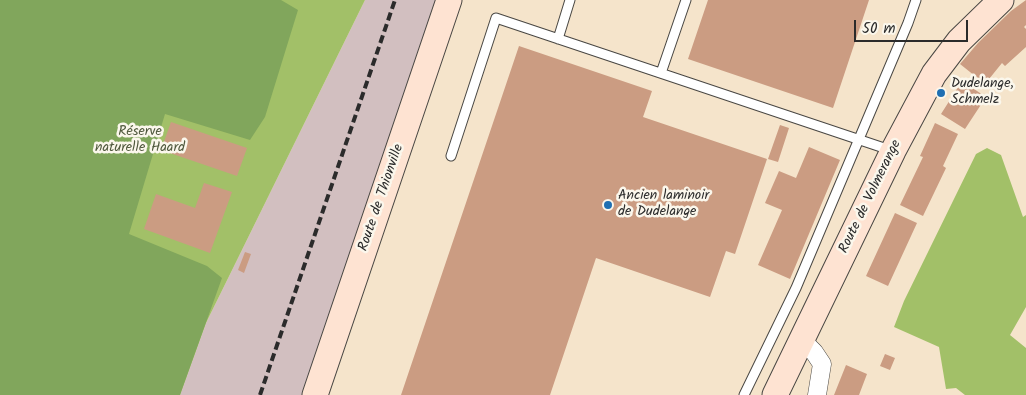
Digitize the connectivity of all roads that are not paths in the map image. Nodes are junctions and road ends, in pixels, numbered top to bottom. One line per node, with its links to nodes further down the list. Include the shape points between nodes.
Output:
1 (449, 0): 12 (main road, Route de Thionville)
2 (570, 0): 6 (lane)
3 (686, 0): 7 (lane)
4 (916, 0): 8 (lane)
5 (994, 6): 9 (main road, Route de Volmerange, via 959,41 934,74)
6 (558, 39): 7 (lane); 10 (lane, via 496,18)
7 (661, 73): 8 (lane)
8 (859, 139): 9 (lane); 13 (lane, via 796,288)
9 (893, 151): 11 (main road, Route de Volmerange)
10 (450, 156)
11 (802, 340): 14 (main road, Route de Volmerange); 15 (street, via 822,364)
12 (315, 395)
13 (744, 395)
14 (775, 395)
15 (817, 395)

